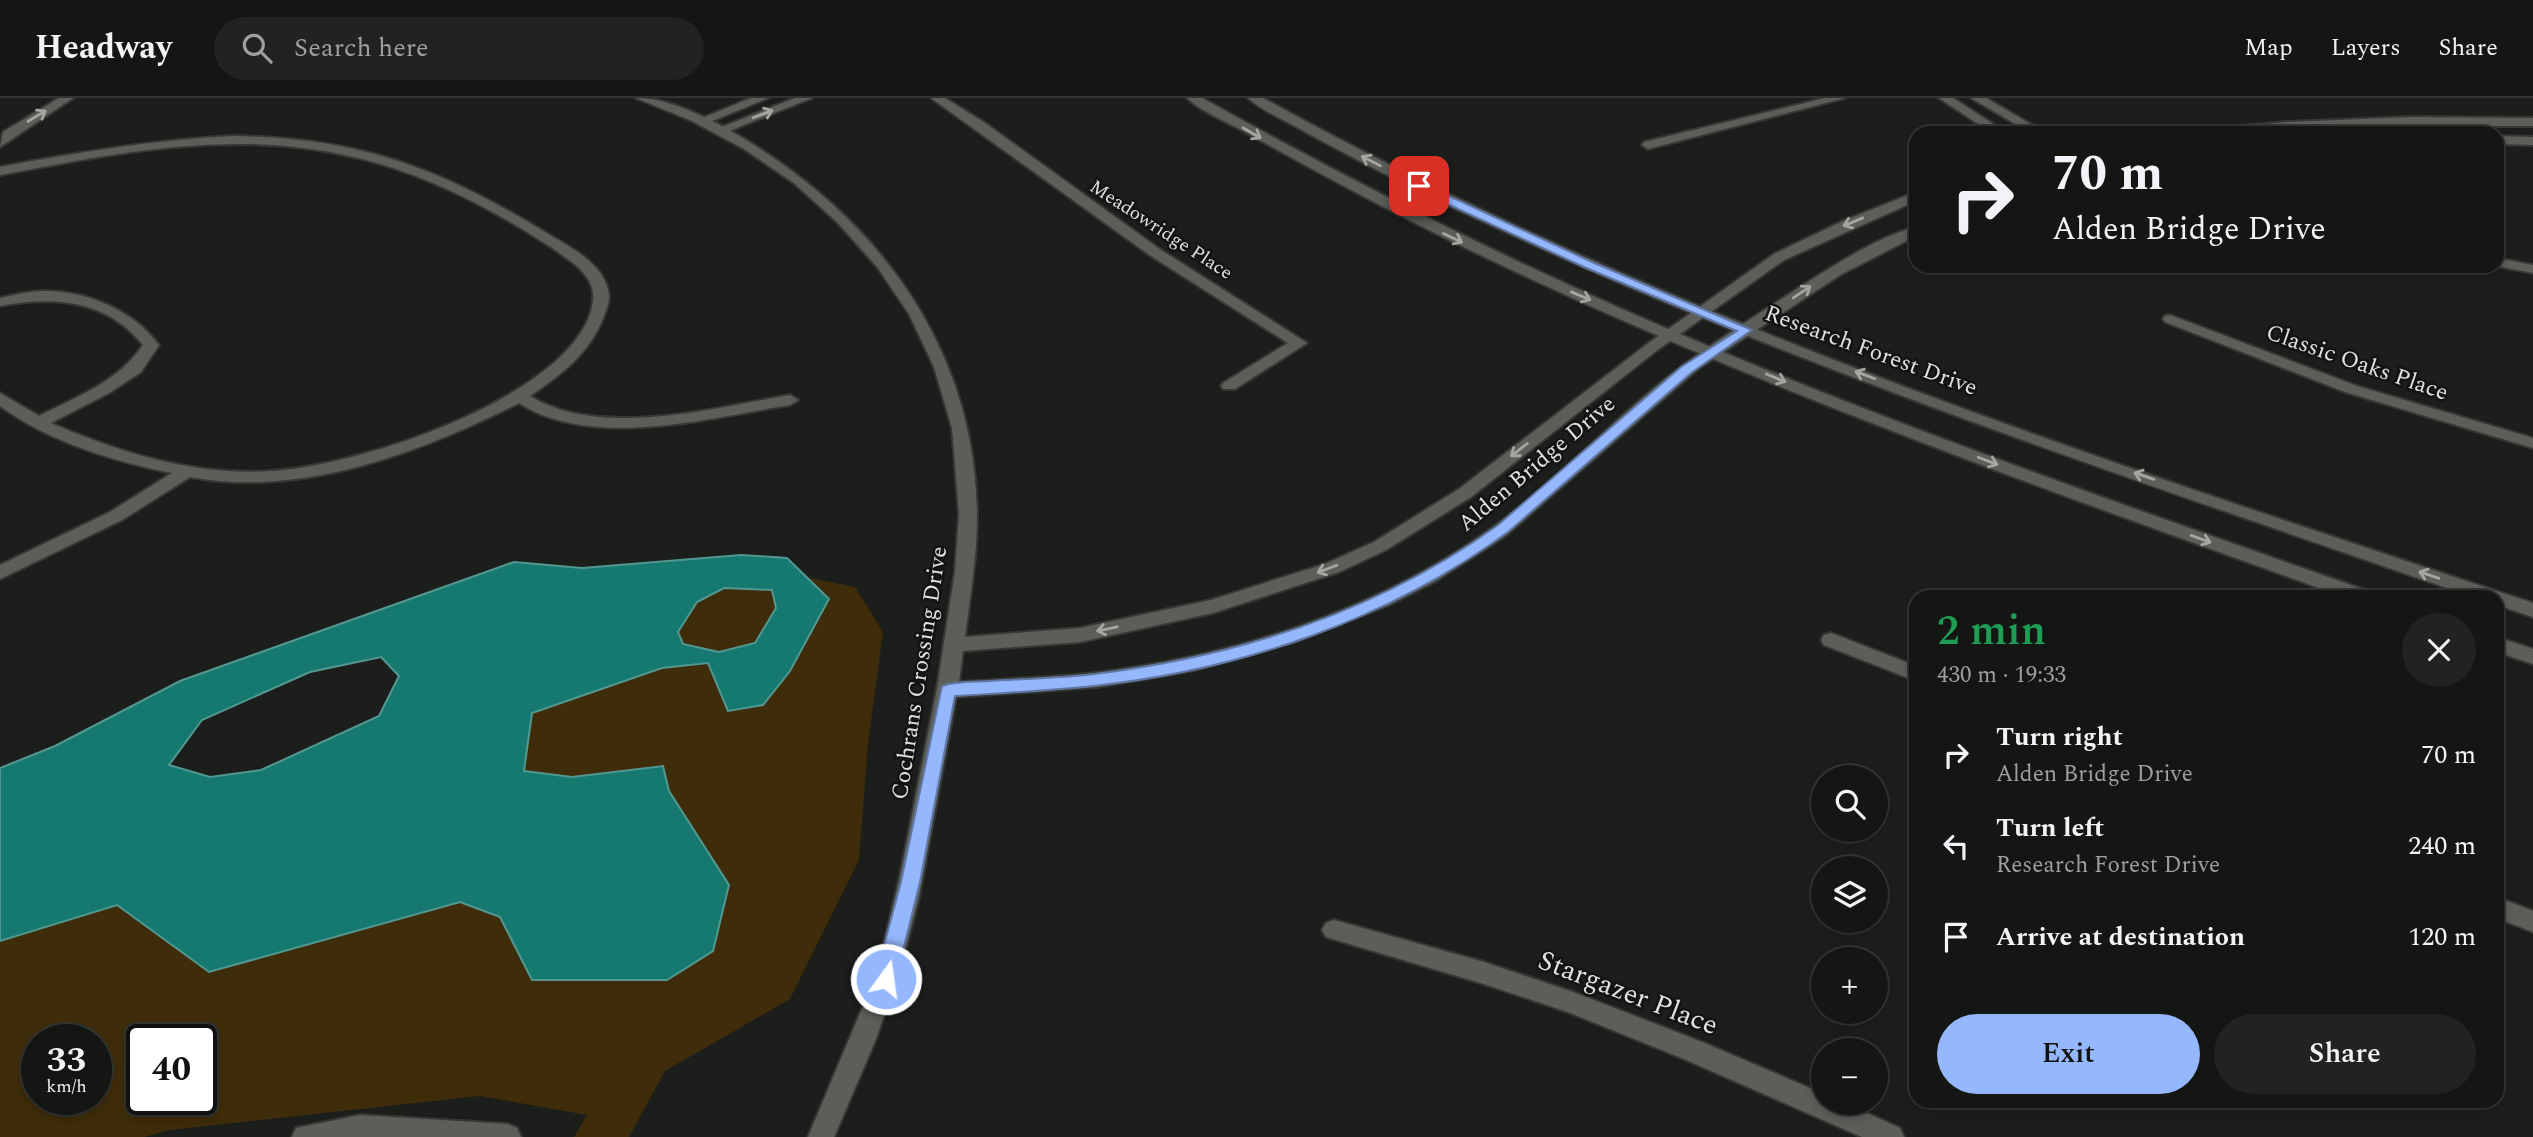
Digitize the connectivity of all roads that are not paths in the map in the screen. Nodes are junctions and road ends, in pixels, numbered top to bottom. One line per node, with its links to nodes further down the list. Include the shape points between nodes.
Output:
1 (41, 98): 18 (street, via 11,120)
2 (67, 98): 18 (street, one-way to 2)
3 (642, 98): 12 (street, Cochrans Crossing Drive)
4 (762, 98): 12 (street)
5 (806, 98): 17 (street, one-way to 5)
6 (937, 98): 33 (street, Meadowridge Place, via 1156,253 1299,343)
7 (1193, 98): 31 (street, one-way to 31, via 1406,216)
8 (1254, 98): 28 (street, Research Forest Drive, one-way to 8, via 1442,198)
9 (1839, 98): 21 (street)
10 (1945, 98): 14 (street)
11 (1977, 98): 15 (street)
12 (701, 121): 17 (street, Cochrans Crossing Drive)
13 (2533, 122): 16 (street)
14 (1990, 126)
15 (2027, 126)
16 (2271, 126)
17 (720, 130): 46 (street, Cochrans Crossing Drive, via 786,170 841,219 879,261 934,348 960,426 968,497)
18 (3, 139)
19 (2504, 140): 20 (street)
20 (2533, 141)
21 (1648, 145)
22 (0, 171): 34 (street, via 136,147 267,141 371,155 423,173 492,205 564,250 601,286 599,314 590,334)
23 (1909, 199): 28 (street, Alden Bridge Drive, one-way to 28, via 1779,257)
24 (1909, 234): 30 (street, Alden Bridge Drive, one-way to 24, via 1826,276)
25 (2504, 263): 26 (street)
26 (2533, 269)
27 (0, 302): 37 (street, via 47,294 71,298 121,319 143,332 151,345 135,369)
28 (1701, 311): 30 (street, Research Forest Drive); 31 (street, Alden Bridge Drive)
29 (2169, 319): 38 (street, Classic Oaks Place, via 2350,389)
30 (1746, 330): 32 (street, Alden Bridge Drive); 42 (street, Research Forest Drive, one-way to 30, via 2032,437)
31 (1671, 334): 32 (street); 46 (street, Alden Bridge Drive, one-way to 46, via 1465,493 1380,546 1332,568 1213,606 1080,635)
32 (1713, 352): 41 (street, one-way to 41, via 2011,470); 50 (street, Alden Bridge Drive, via 1471,552 1373,606 1242,652 1170,668 1094,680)
33 (1229, 386)
34 (521, 397): 36 (street, via 545,411 621,421); 39 (street, via 485,416 321,469 221,476)
35 (0, 398): 37 (street)
36 (790, 400)
37 (38, 423): 39 (street, via 78,441)
38 (2533, 443)
39 (188, 471): 40 (street, via 116,516)
40 (0, 573)
41 (2345, 590)
42 (2475, 590)
43 (2504, 600): 44 (street, Research Forest Drive)
44 (2533, 610)
45 (1831, 640): 49 (street)
46 (954, 645): 50 (street, Cochrans Crossing Drive)
47 (2504, 647): 48 (street)
48 (2533, 657)
49 (1909, 671)
50 (948, 690): 56 (street, Cochrans Crossing Drive, via 886,979)
51 (2504, 910): 52 (street)
52 (2533, 922)
53 (1334, 930): 57 (street, Stargazer Place, via 1573,1003)
54 (305, 1137): 55 (street, via 360,1128)
55 (508, 1137)
56 (821, 1137)
57 (1891, 1137)

